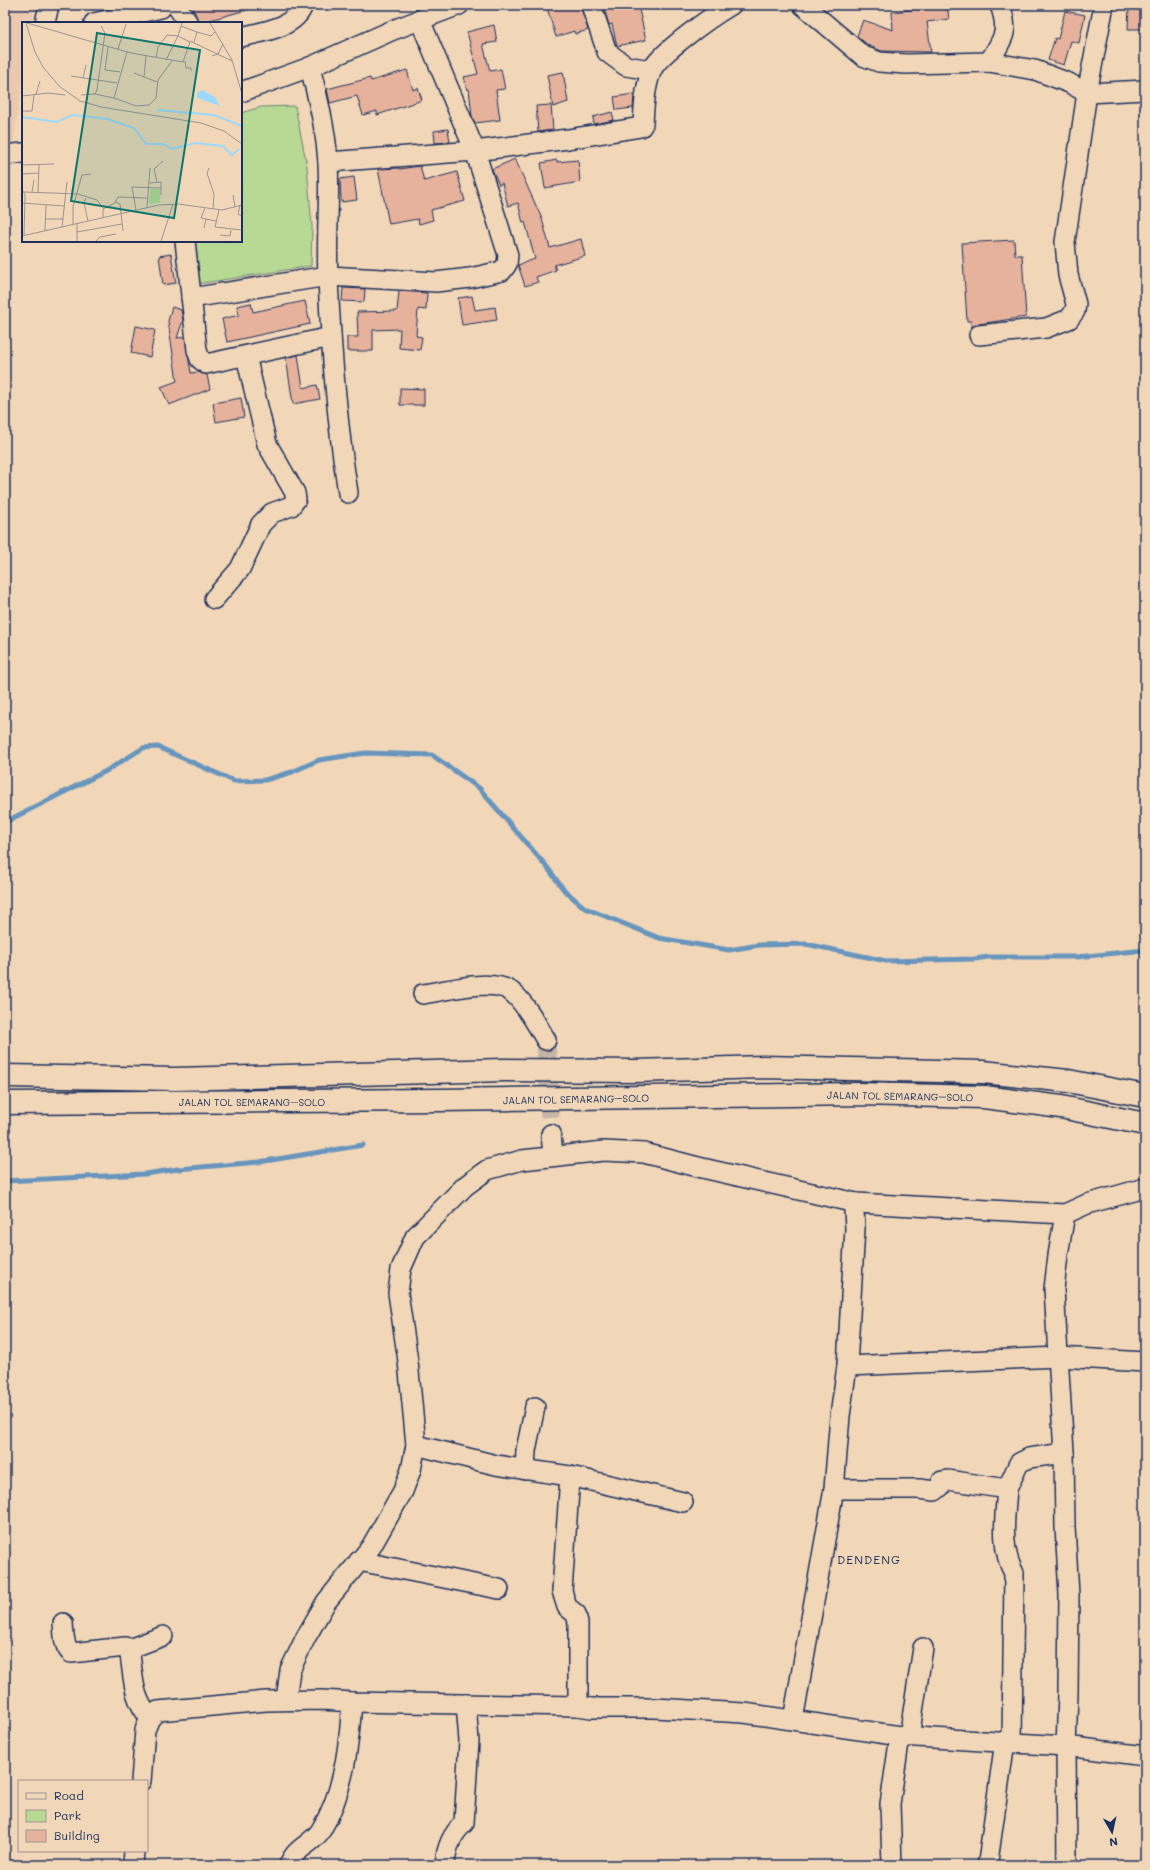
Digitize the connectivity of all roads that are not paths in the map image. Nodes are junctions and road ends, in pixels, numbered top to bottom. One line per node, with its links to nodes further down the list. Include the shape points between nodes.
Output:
1 (49, 5): 11 (street)
2 (303, 5): 14 (street, via 294,19 272,29)
3 (459, 5): 10 (street)
4 (591, 5): 17 (street, via 607,52 626,66)
5 (731, 5): 17 (street, via 676,45)
6 (803, 5): 15 (street, via 862,56 879,62)
7 (1000, 5): 15 (street, via 1006,30)
8 (1104, 5): 20 (street)
9 (166, 10): 12 (street); 13 (street)
10 (420, 20): 16 (street); 21 (street)
11 (45, 22)
12 (100, 22)
13 (186, 22)
14 (242, 37)
15 (989, 62): 20 (street, via 1035,70)
16 (310, 67): 19 (street); 24 (street, via 322,118)
17 (651, 70): 21 (street, via 641,127 568,140)
18 (1145, 90): 20 (street)
19 (242, 92)
20 (1087, 93): 28 (street, via 1065,242 1075,311 1069,319 1046,328)
21 (475, 151): 24 (street); 26 (street, via 508,255 507,264 502,271 436,282)
22 (22, 153): 23 (street)
23 (5, 156)
24 (328, 162): 26 (street)
25 (185, 242): 27 (street)
26 (328, 276): 27 (street); 29 (street)
27 (191, 298): 30 (street, via 200,359 206,364)
28 (979, 335)
29 (331, 337): 30 (street); 31 (street)
30 (246, 356): 32 (street, via 267,444 296,499 291,506 272,514 261,524 240,569)
31 (348, 493)
32 (214, 599)
33 (423, 994): 34 (street, via 490,984 503,987 514,993)
34 (546, 1040)
35 (5, 1076): 36 (highway, via 176,1079 503,1070 636,1072 763,1067 983,1072 1068,1081)
36 (1145, 1096)
37 (5, 1103): 38 (highway, JALAN TOL SEMARANG–SOLO, via 858,1094 984,1097)
38 (1145, 1124)
39 (551, 1134): 40 (street)
40 (553, 1155): 42 (street, via 604,1150 644,1153); 48 (street, via 522,1160 488,1170 465,1186 415,1238 401,1269 398,1293)
41 (1145, 1188): 43 (street, via 1087,1204)
42 (856, 1203): 43 (street); 46 (street)
43 (1065, 1214): 44 (street, via 1054,1289)
44 (1058, 1357): 45 (street); 46 (street); 49 (street)
45 (1145, 1362)
46 (847, 1366): 53 (street)
47 (535, 1407): 50 (street, via 526,1450)
48 (416, 1445): 50 (street); 55 (street, via 403,1491 371,1547)
49 (1064, 1452): 52 (street, via 1029,1458 1019,1463); 69 (street, via 1069,1595)
50 (525, 1470): 51 (street)
51 (570, 1476): 54 (street); 64 (street, via 562,1591 567,1607 576,1614 578,1623)
52 (1007, 1489): 53 (street, via 948,1480 942,1481 935,1491); 68 (street, via 1006,1542 1008,1563 1014,1573)
53 (834, 1490): 66 (street)
54 (683, 1502)
55 (359, 1561): 56 (street); 61 (street, via 326,1602 306,1637 290,1670)
56 (499, 1589)
57 (63, 1623): 60 (street, via 67,1649 71,1653 125,1647)
58 (164, 1636): 60 (street)
59 (923, 1648): 67 (street)
60 (129, 1649): 65 (street, via 135,1693 141,1708)
61 (286, 1700): 62 (street); 65 (street, via 165,1709)
62 (352, 1702): 63 (street); 75 (street, via 350,1735 336,1800 320,1832 299,1848)
63 (466, 1704): 64 (street); 76 (street, via 469,1741 464,1823 449,1841)
64 (578, 1706): 66 (street, via 744,1713)
65 (150, 1718): 71 (street, via 145,1730)
66 (793, 1720): 67 (street)
67 (904, 1736): 68 (street); 77 (street, via 890,1804)
68 (1009, 1741): 69 (street); 73 (street)
69 (1066, 1746): 70 (street); 78 (street)
70 (1145, 1756)
71 (141, 1780)
72 (134, 1852): 74 (street)
73 (988, 1861)
74 (133, 1865)
75 (289, 1865)
76 (445, 1865)
77 (892, 1865)
78 (1067, 1865)

